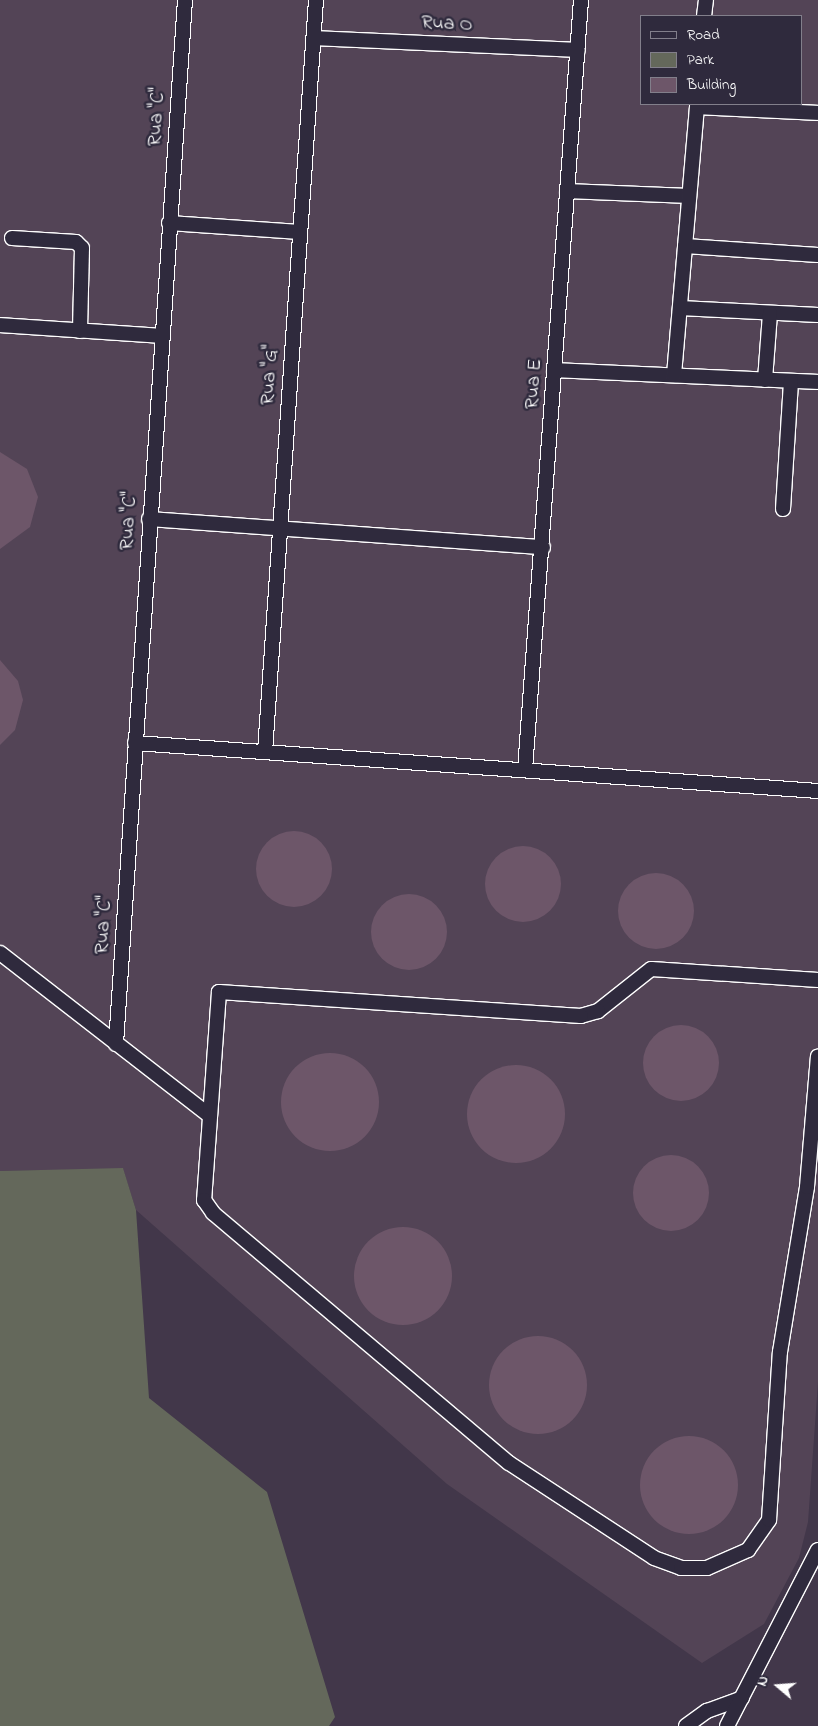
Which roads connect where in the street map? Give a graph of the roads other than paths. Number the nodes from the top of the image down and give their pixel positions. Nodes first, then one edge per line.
1 (185, 0) edge
2 (316, 0) edge
3 (706, 0) edge
4 (583, 3) edge
5 (704, 15) edge
6 (314, 38) junction
7 (578, 50) junction
8 (697, 105) edge
9 (818, 113) edge
10 (567, 191) junction
11 (689, 196) junction
12 (169, 223) junction
13 (300, 232) junction
14 (12, 238) dead end
15 (685, 246) junction
16 (818, 255) edge
17 (680, 308) junction
18 (770, 312) junction
19 (818, 315) edge
20 (0, 326) edge
21 (80, 331) junction
22 (160, 336) junction
23 (554, 370) junction
24 (674, 375) junction
25 (765, 380) junction
26 (791, 381) junction
27 (818, 382) edge
28 (783, 509) dead end
29 (149, 520) junction
30 (280, 529) junction
31 (543, 547) junction
32 (135, 743) junction
33 (265, 752) junction
34 (525, 770) junction
35 (818, 791) edge
36 (0, 952) edge
37 (818, 980) edge
38 (116, 1044) junction
39 (818, 1056) edge
40 (208, 1115) junction
41 (818, 1550) edge
42 (742, 1698) junction
43 (686, 1726) edge
44 (727, 1726) edge

1 - 12 street, Rua "C"
2 - 6 street, Rua "G"
3 - 5 street
4 - 7 street, Rua E
6 - 7 street, Rua O
6 - 13 street, Rua "G"
7 - 10 street, Rua E
8 - 9 street
8 - 11 street
10 - 11 street
10 - 23 street, Rua E
11 - 15 street
12 - 13 street
12 - 22 street, Rua "C"
13 - 30 street, Rua "G"
14 - 21 street
15 - 16 street
15 - 17 street
17 - 18 street
17 - 24 street
18 - 19 street
18 - 25 street
20 - 21 street
21 - 22 street
22 - 29 street, Rua "C"
23 - 24 street
23 - 31 street, Rua E
24 - 25 street
25 - 26 street
26 - 27 street
26 - 28 street
29 - 30 street
29 - 32 street, Rua "C"
30 - 31 street
30 - 33 street, Rua "G"
31 - 34 street, Rua E
32 - 33 street
32 - 38 street, Rua "C"
33 - 34 street
34 - 35 street
36 - 38 street
37 - 40 street
38 - 40 street
39 - 40 street
41 - 42 street
42 - 43 street
42 - 44 street

